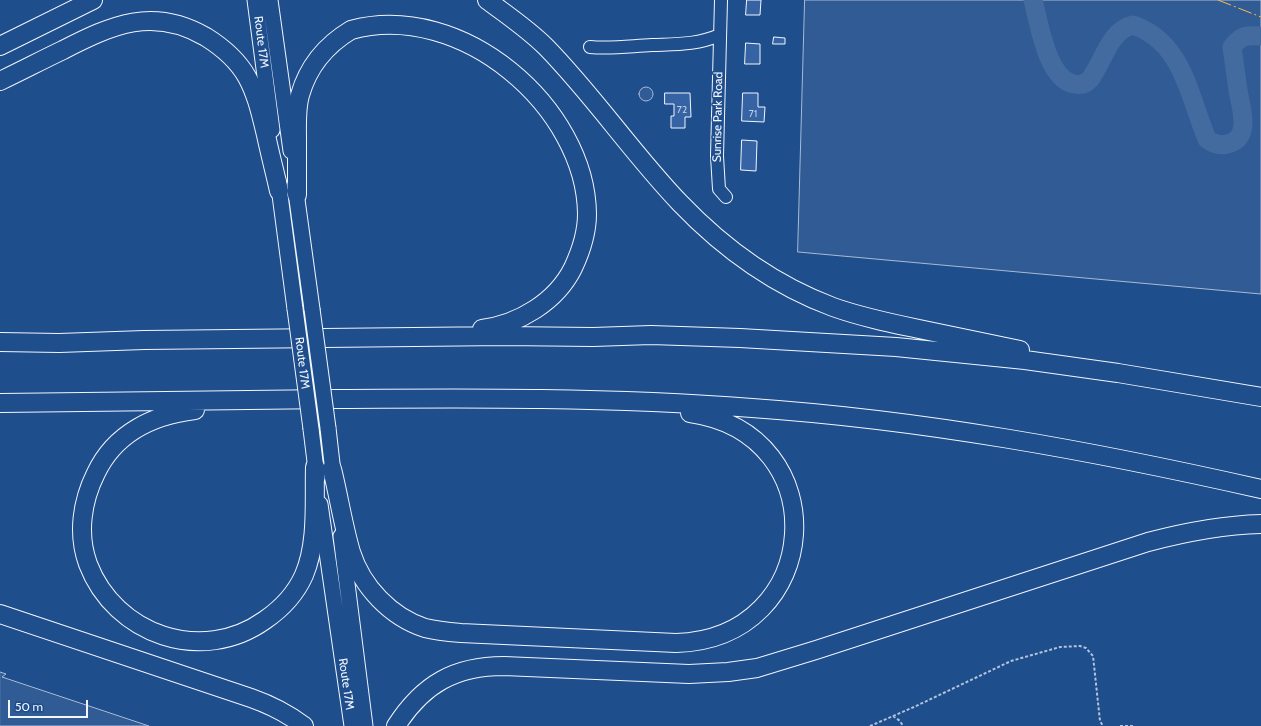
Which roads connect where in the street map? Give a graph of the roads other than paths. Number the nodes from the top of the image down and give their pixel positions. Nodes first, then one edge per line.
1 (93, 0) edge
2 (255, 0) edge
3 (270, 0) edge
4 (487, 0) edge
5 (721, 0) edge
6 (720, 35) junction
7 (0, 46) edge
8 (590, 47) dead end
9 (0, 81) edge
10 (288, 193) junction
11 (726, 197) dead end
12 (0, 337) edge
13 (415, 338) junction
14 (0, 342) edge
15 (59, 343) junction
16 (1146, 377) junction
17 (1261, 397) edge
18 (275, 400) junction
19 (594, 400) junction
20 (0, 403) edge
21 (324, 468) junction
22 (1261, 489) edge
23 (1261, 524) edge
24 (0, 614) edge
25 (304, 726) edge
26 (352, 726) edge
27 (365, 726) edge
28 (396, 726) edge

1 - 7 highway
2 - 10 main road, Route 17M
3 - 10 main road, Route 17M
4 - 16 highway
5 - 6 street, Sunrise Park Road
6 - 8 street
6 - 11 street, Sunrise Park Road
9 - 10 highway
10 - 13 highway
10 - 21 main road, Route 17M, bridge
10 - 21 main road, Route 17M, bridge
12 - 15 highway
13 - 15 highway
13 - 16 highway
14 - 15 highway
16 - 17 highway
18 - 19 highway
18 - 20 highway
18 - 21 highway
19 - 21 highway
19 - 22 highway
21 - 26 main road, Route 17M
21 - 27 main road, Route 17M
23 - 28 highway
24 - 25 highway

